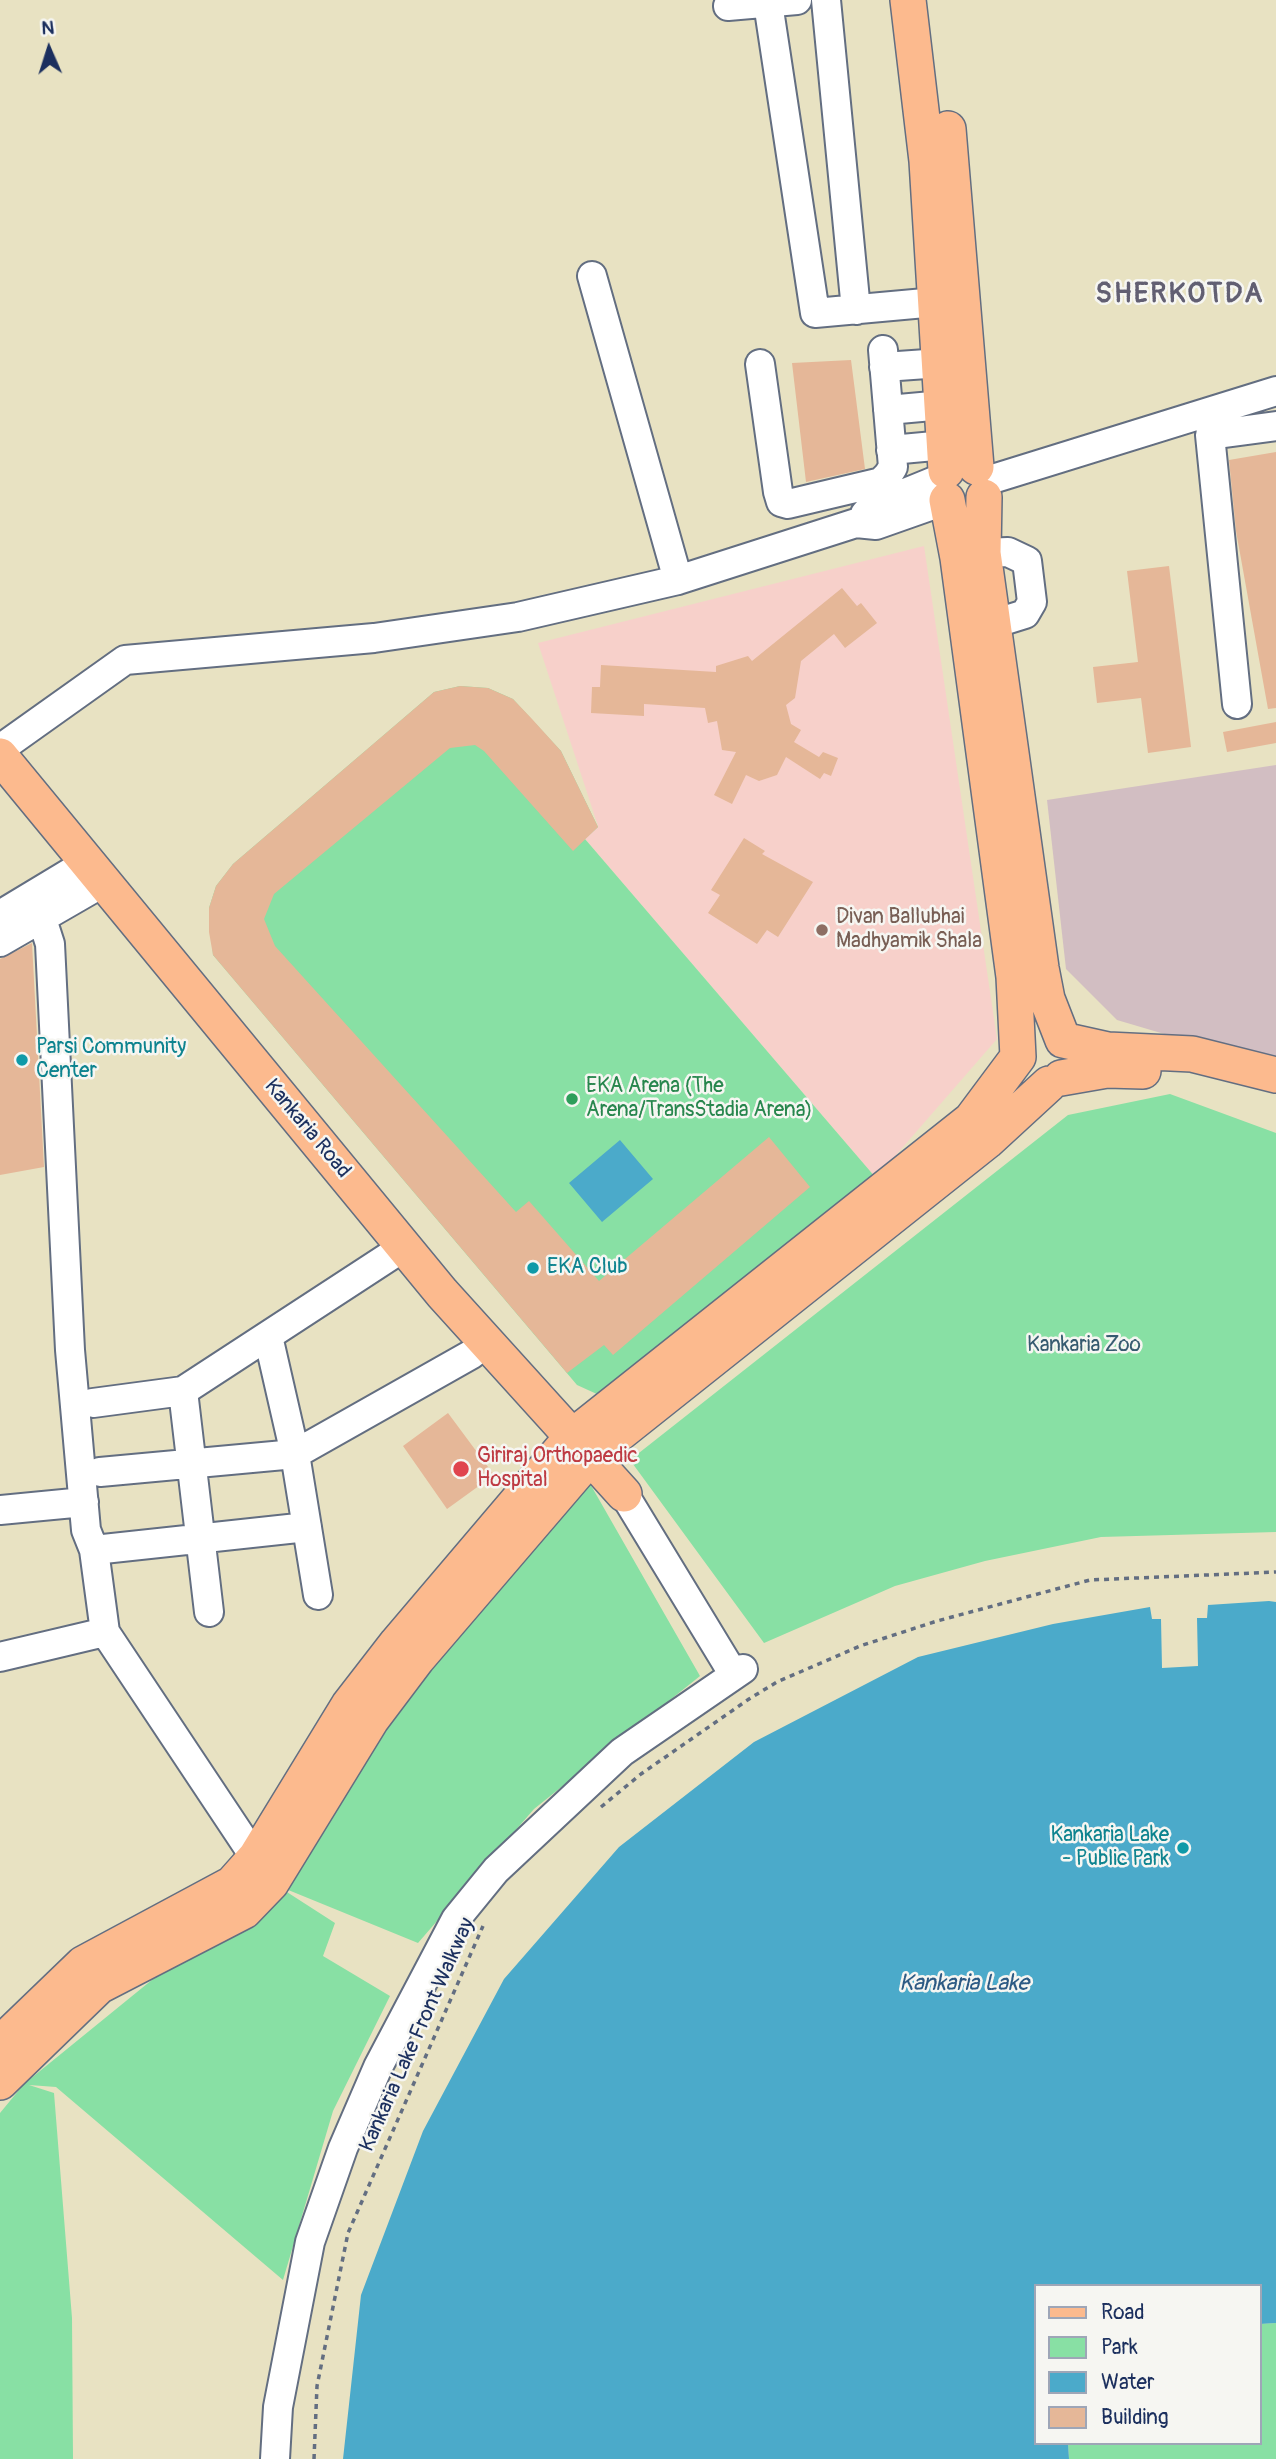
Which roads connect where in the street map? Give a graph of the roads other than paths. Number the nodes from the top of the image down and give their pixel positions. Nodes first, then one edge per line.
1 (826, 0) edge
2 (781, 1) edge
3 (728, 6) dead end
4 (922, 8) edge
5 (592, 276) dead end
6 (936, 302) junction
7 (856, 310) junction
8 (941, 363) junction
9 (761, 364) dead end
10 (1276, 391) edge
11 (943, 405) junction
12 (888, 410) junction
13 (1276, 426) edge
14 (891, 450) junction
15 (961, 477) junction
16 (781, 502) junction
17 (790, 544) junction
18 (678, 580) junction
19 (1237, 704) dead end
20 (0, 749) edge
21 (0, 756) edge
22 (0, 783) edge
23 (88, 877) junction
24 (0, 915) edge
25 (42, 919) junction
26 (0, 942) edge
27 (1063, 1040) junction
28 (1018, 1058) junction
29 (1276, 1075) edge
30 (1055, 1081) junction
31 (1276, 1097) edge
32 (390, 1256) junction
33 (268, 1336) junction
34 (472, 1354) junction
35 (183, 1391) junction
36 (93, 1403) dead end
37 (576, 1453) junction
38 (295, 1454) junction
39 (192, 1464) junction
40 (100, 1472) dead end
41 (624, 1494) joint
42 (84, 1502) junction
43 (0, 1510) edge
44 (307, 1527) junction
45 (201, 1539) junction
46 (93, 1550) junction
47 (318, 1595) dead end
48 (209, 1612) dead end
49 (105, 1632) junction
50 (0, 1657) edge
51 (263, 1870) junction
52 (0, 2044) edge
53 (0, 2082) edge
54 (275, 2459) edge

1 - 7 street
2 - 3 street
2 - 7 street
4 - 6 main road
4 - 15 main road
5 - 18 street
6 - 7 street
6 - 8 main road
8 - 11 main road
8 - 12 street
9 - 16 street
10 - 15 street
11 - 12 street
11 - 15 main road
12 - 14 street
13 - 19 street
14 - 15 street
14 - 16 street
15 - 17 street
15 - 27 main road
15 - 28 main road
16 - 17 street
17 - 18 street
18 - 20 street
21 - 23 main road, Kankaria Road
22 - 23 main road
23 - 24 street
23 - 25 street
23 - 32 main road
23 - 37 main road, Kankaria Road
25 - 26 street
25 - 42 street
27 - 28 main road
27 - 29 main road
27 - 30 main road
28 - 30 main road
28 - 37 main road
30 - 31 main road
30 - 37 main road
32 - 33 street
32 - 34 main road
33 - 35 street
33 - 38 street
34 - 37 main road
34 - 38 street
35 - 36 street
35 - 39 street
37 - 41 main road, Kankaria Road
37 - 51 main road
38 - 39 street
38 - 44 street
39 - 40 street
39 - 45 street
41 - 54 street
42 - 43 street
42 - 46 street
44 - 45 street
44 - 47 street
45 - 46 street
45 - 48 street
46 - 49 street
49 - 50 street
49 - 51 street
51 - 52 main road
51 - 53 main road

